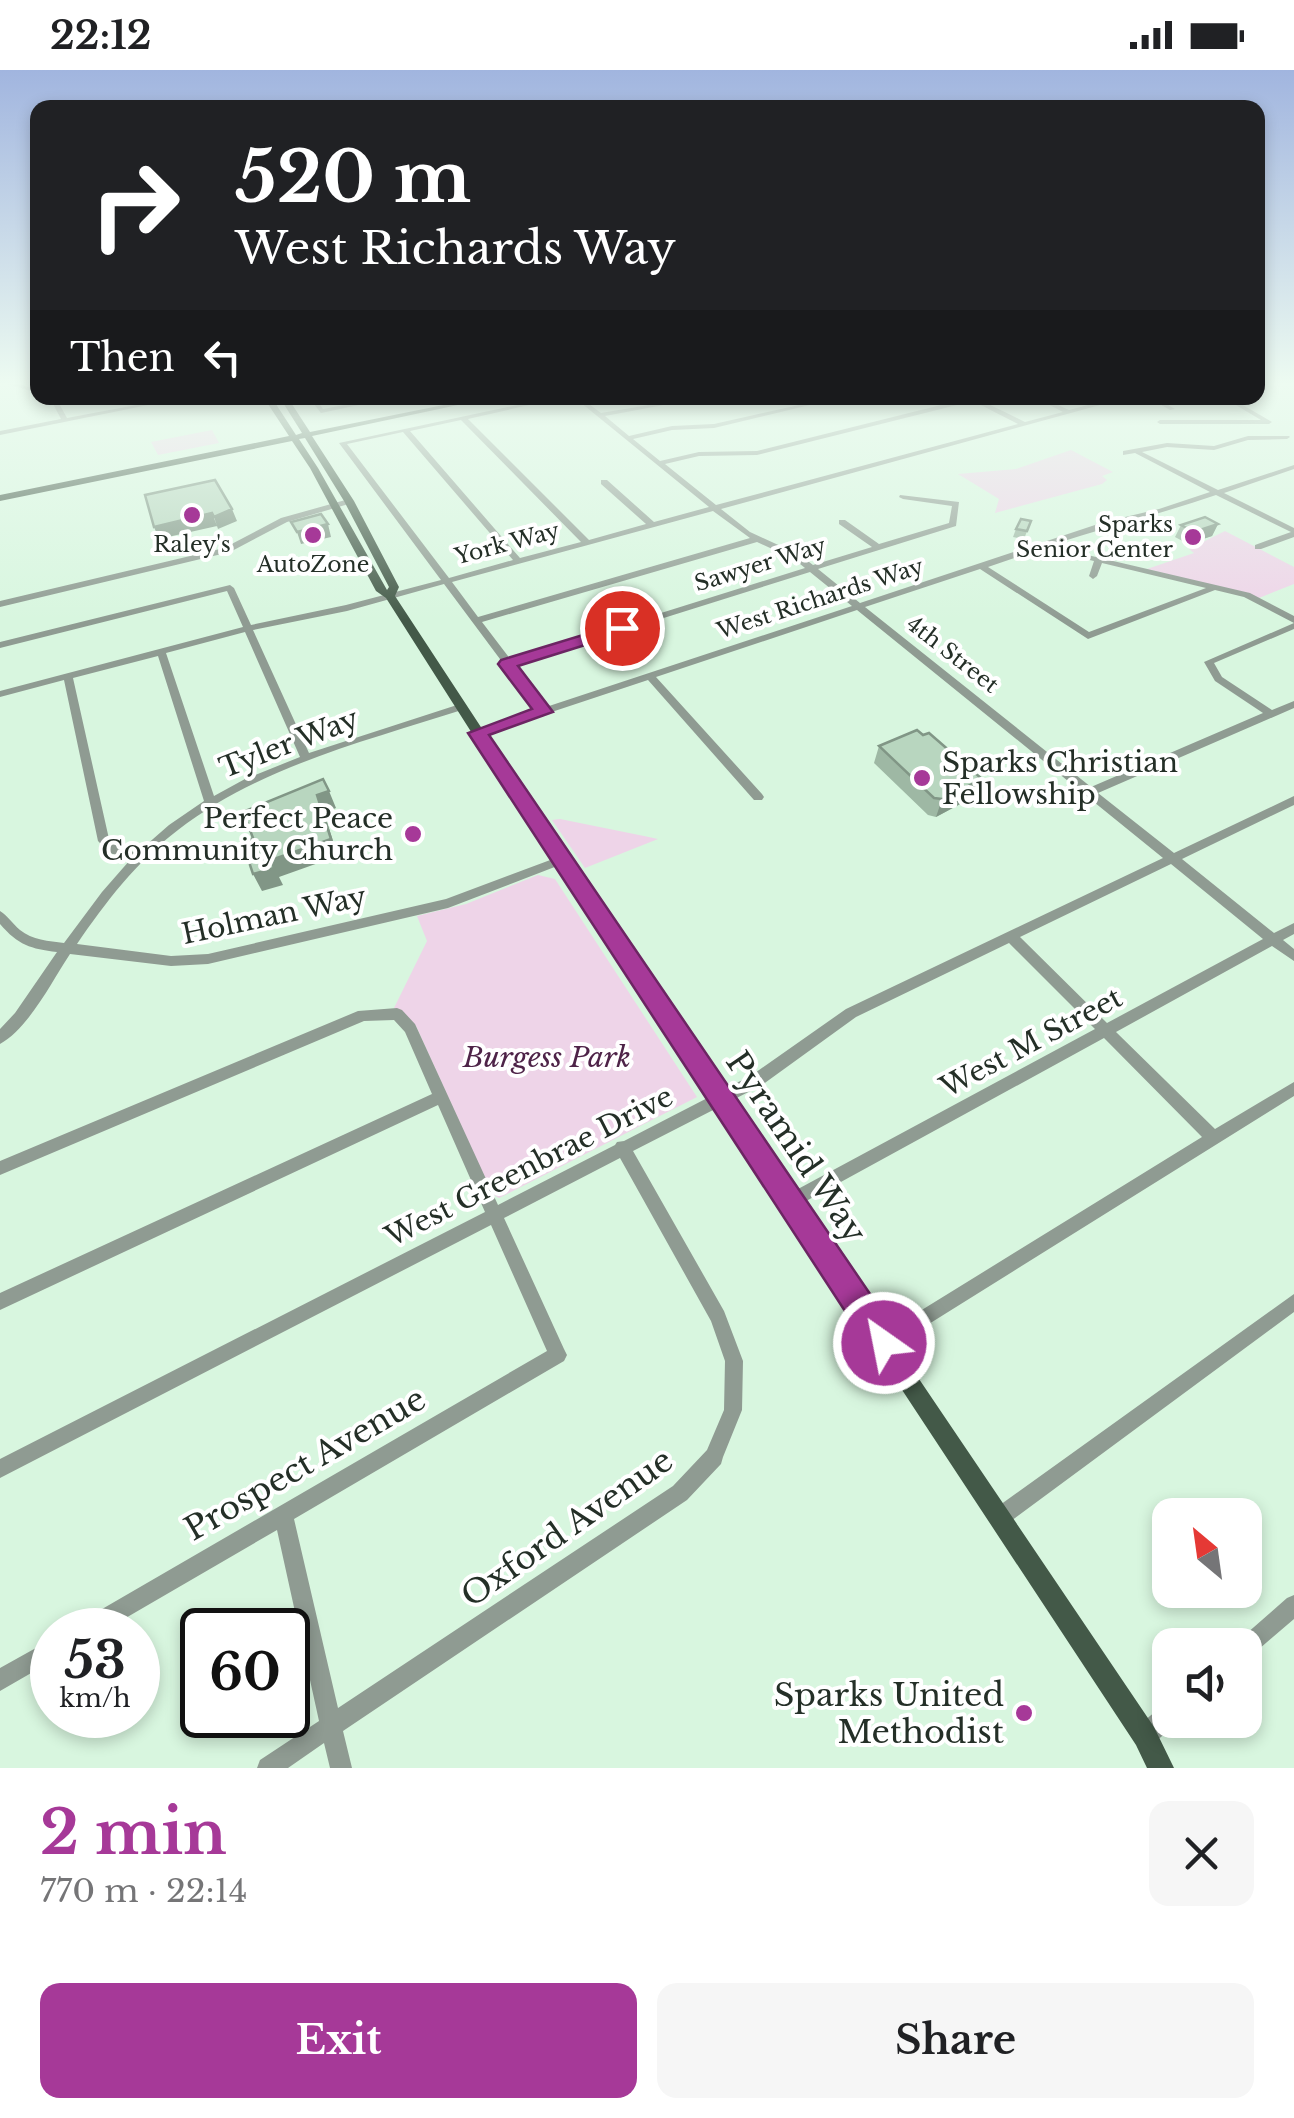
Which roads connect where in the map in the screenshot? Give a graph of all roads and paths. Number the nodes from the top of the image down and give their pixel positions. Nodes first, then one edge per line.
1 (149, 461) edge
2 (171, 461) edge
3 (315, 461) edge
4 (321, 461) edge
5 (356, 461) edge
6 (431, 461) edge
7 (506, 461) edge
8 (667, 461) edge
9 (887, 461) edge
10 (1155, 461) edge
11 (660, 463) joint
12 (1294, 467) edge
13 (604, 482) dead end
14 (1217, 492) junction
15 (3, 496) edge
16 (903, 496) dead end
17 (349, 501) junction
18 (335, 504) junction
19 (714, 508) junction
20 (842, 522) dead end
21 (652, 525) junction
22 (1294, 532) edge
23 (756, 539) junction
24 (587, 542) junction
25 (1040, 546) junction
26 (1258, 547) dead end
27 (879, 548) junction
28 (1099, 560) junction
29 (518, 561) junction
30 (981, 566) junction
31 (812, 569) junction
32 (1093, 576) dead end
33 (445, 581) junction
34 (1215, 587) junction
35 (390, 596) junction
36 (0, 604) edge
37 (860, 606) junction
38 (474, 621) junction
39 (1294, 623) edge
40 (248, 628) junction
41 (0, 645) edge
42 (161, 651) junction
43 (507, 664) junction
44 (68, 676) junction
45 (650, 676) junction
46 (0, 694) edge
47 (1294, 704) edge
48 (460, 707) junction
49 (544, 712) junction
50 (1271, 714) junction
51 (478, 733) junction
52 (306, 759) junction
53 (1092, 791) junction
54 (758, 797) dead end
55 (1294, 800) edge
56 (210, 802) junction
57 (138, 858) junction
58 (1174, 858) junction
59 (561, 860) junction
60 (0, 916) edge
61 (1294, 928) edge
62 (1011, 936) junction
63 (1273, 939) junction
64 (69, 949) junction
65 (1294, 956) edge
66 (1106, 1030) junction
67 (8, 1034) edge
68 (1294, 1088) edge
69 (440, 1097) junction
70 (722, 1098) junction
71 (1213, 1138) junction
72 (622, 1147) junction
73 (0, 1168) edge
74 (791, 1201) junction
75 (494, 1214) junction
76 (0, 1302) edge
77 (1294, 1302) edge
78 (884, 1343) junction
79 (0, 1470) edge
80 (283, 1515) junction
81 (1000, 1517) junction
82 (1294, 1605) edge
83 (123, 1608) edge
84 (1262, 1633) edge
85 (30, 1662) edge
86 (0, 1680) edge
87 (331, 1726) junction
88 (1152, 1730) edge
89 (1145, 1736) junction
90 (268, 1768) edge
91 (341, 1768) edge
92 (1161, 1768) edge
93 (1174, 1768) edge

1 - 15 main road
2 - 15 main road
3 - 18 main road, Pyramid Way
4 - 17 main road, Pyramid Way
5 - 33 street
6 - 29 street
7 - 24 street
8 - 11 street
9 - 19 street, York Way
10 - 14 street
11 - 19 street, 4th Street
12 - 14 street, West Richards Way
13 - 21 street
14 - 22 street
14 - 25 street, West Richards Way
16 - 27 street, Sawyer Way
17 - 18 street
17 - 35 main road, Pyramid Way
18 - 35 main road, Pyramid Way
18 - 36 street
19 - 21 street, York Way
19 - 23 street, 4th Street
20 - 27 street
21 - 24 street, York Way
22 - 26 street
23 - 31 street, 4th Street
23 - 38 street
24 - 29 street, York Way
25 - 28 street
25 - 30 street, West Richards Way
27 - 31 street, Sawyer Way
28 - 32 street
28 - 34 street
29 - 33 street, York Way
30 - 34 street
30 - 37 street, West Richards Way
31 - 37 street, 4th Street
31 - 43 street, Sawyer Way
33 - 35 street, York Way
33 - 38 street
34 - 39 street
35 - 40 street, York Way
35 - 48 main road, Pyramid Way
37 - 45 street, West Richards Way
37 - 53 street, 4th Street
38 - 43 street
39 - 50 street
40 - 41 street
40 - 42 street, York Way
40 - 52 street
42 - 44 street, York Way
42 - 56 street
43 - 49 street
44 - 46 street, York Way
44 - 57 street
45 - 49 street, West Richards Way
45 - 54 street
47 - 50 street
48 - 51 main road, Pyramid Way
48 - 52 street, Tyler Way
49 - 51 street, West Richards Way
50 - 53 street
51 - 59 main road, Pyramid Way
52 - 56 street, Tyler Way
53 - 58 street, 4th Street
55 - 58 street, West Greenbrae Drive
56 - 57 street, Tyler Way
57 - 64 street, Tyler Way
58 - 62 street, West Greenbrae Drive
58 - 63 street, 4th Street
59 - 64 street, Holman Way
59 - 70 main road, Pyramid Way
60 - 64 street, Holman Way
61 - 63 street, West M Street
62 - 66 street
62 - 70 street, West Greenbrae Drive
63 - 65 street, 4th Street
63 - 66 street, West M Street
64 - 67 street, Tyler Way
66 - 71 street
66 - 74 street, West M Street
68 - 71 street
69 - 73 street
69 - 75 street
69 - 76 street
70 - 72 street, West Greenbrae Drive
70 - 74 main road, Pyramid Way
71 - 78 street
72 - 75 street, West Greenbrae Drive
72 - 87 street, Oxford Avenue
74 - 78 main road, Pyramid Way
75 - 79 street, West Greenbrae Drive
75 - 80 street, Prospect Avenue
77 - 81 street
78 - 81 main road, Pyramid Way
80 - 83 street, Prospect Avenue
80 - 87 street
81 - 89 main road, Pyramid Way
82 - 84 street
85 - 86 street
87 - 90 street, Oxford Avenue
87 - 91 street
88 - 89 street
89 - 92 main road, Pyramid Way
89 - 93 main road, Pyramid Way

